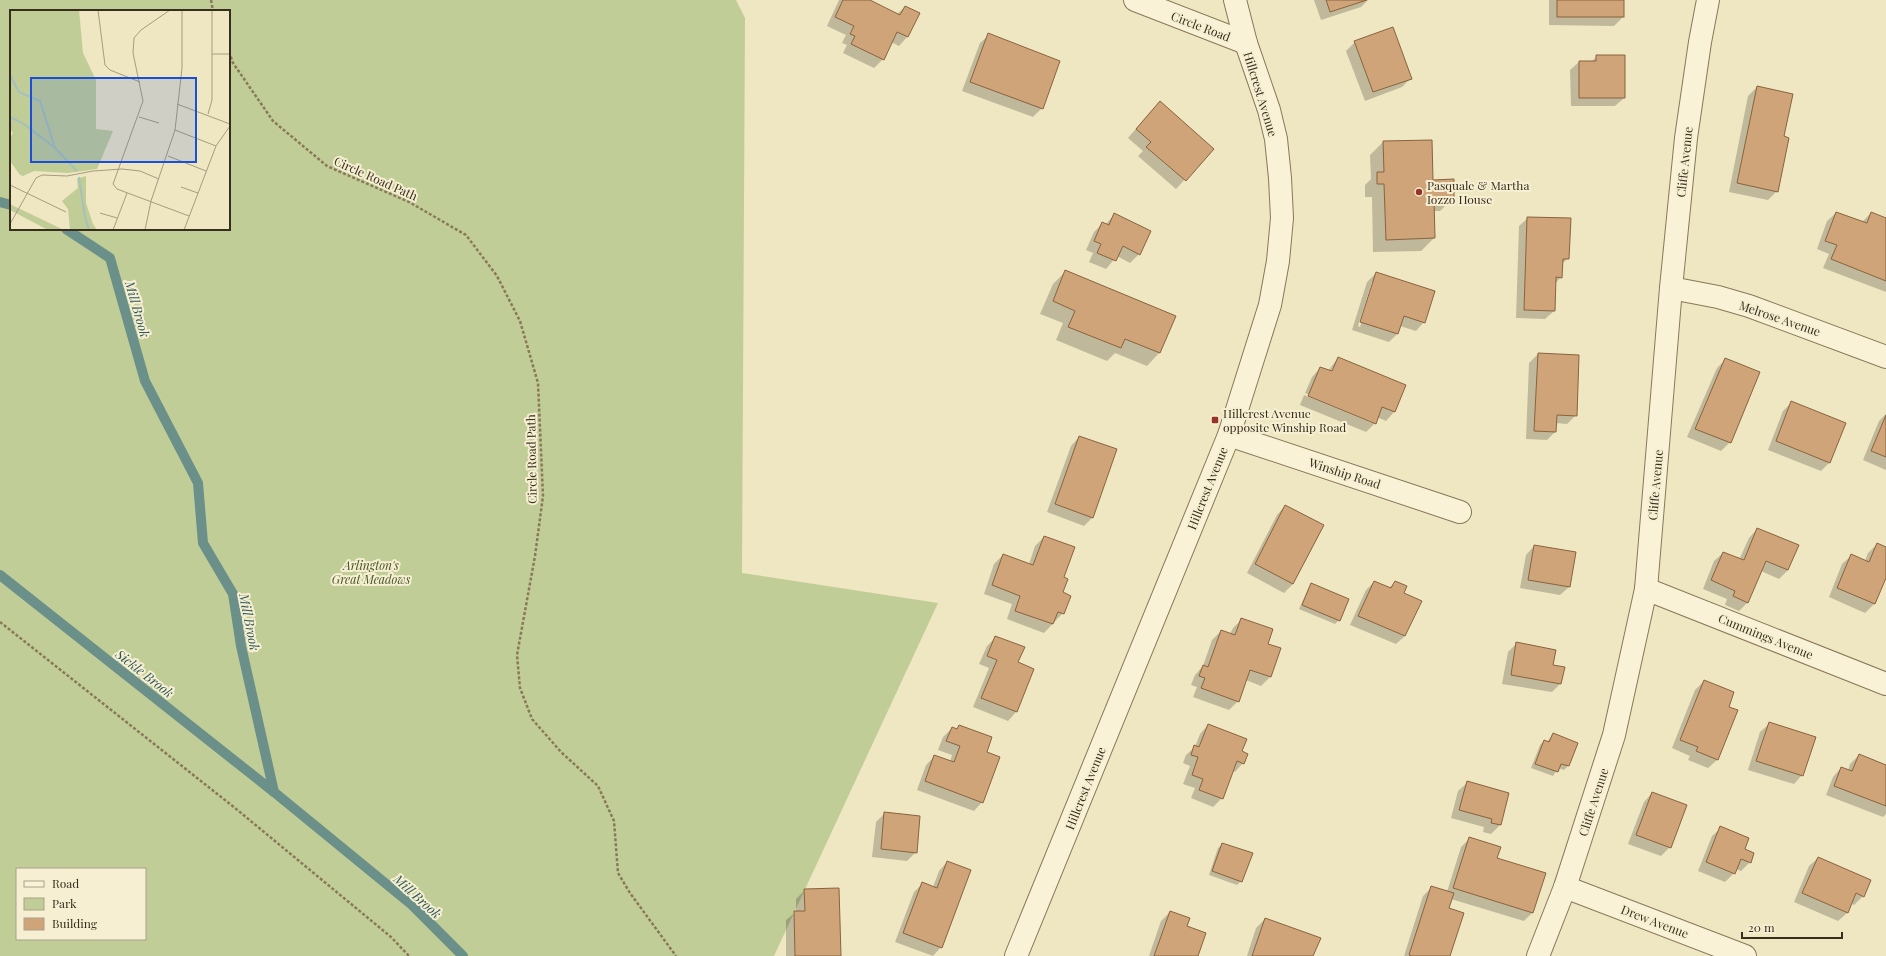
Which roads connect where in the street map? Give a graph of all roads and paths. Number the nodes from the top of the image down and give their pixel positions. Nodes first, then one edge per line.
1 (211, 0) edge
2 (1135, 0) edge
3 (1235, 0) edge
4 (1708, 0) edge
5 (213, 10) edge
6 (1246, 43) junction
7 (230, 54) edge
8 (1671, 288) junction
9 (1886, 357) edge
10 (1229, 435) junction
11 (1460, 512) dead end
12 (1646, 589) junction
13 (0, 622) edge
14 (1886, 684) edge
15 (1565, 887) junction
16 (409, 956) edge
17 (676, 956) edge
18 (1016, 956) edge
19 (1538, 956) edge
20 (1745, 956) edge

1 - 5 path
2 - 6 street, Circle Road
3 - 6 street, Hillcrest Avenue
4 - 8 street, Cliffe Avenue
6 - 10 street, Hillcrest Avenue
7 - 17 path, Circle Road Path
8 - 9 street, Melrose Avenue
8 - 12 street, Cliffe Avenue
10 - 11 street, Winship Road
10 - 18 street, Hillcrest Avenue
12 - 14 street, Cummings Avenue
12 - 15 street, Cliffe Avenue
13 - 16 path
15 - 19 street, Cliffe Avenue
15 - 20 street, Drew Avenue

